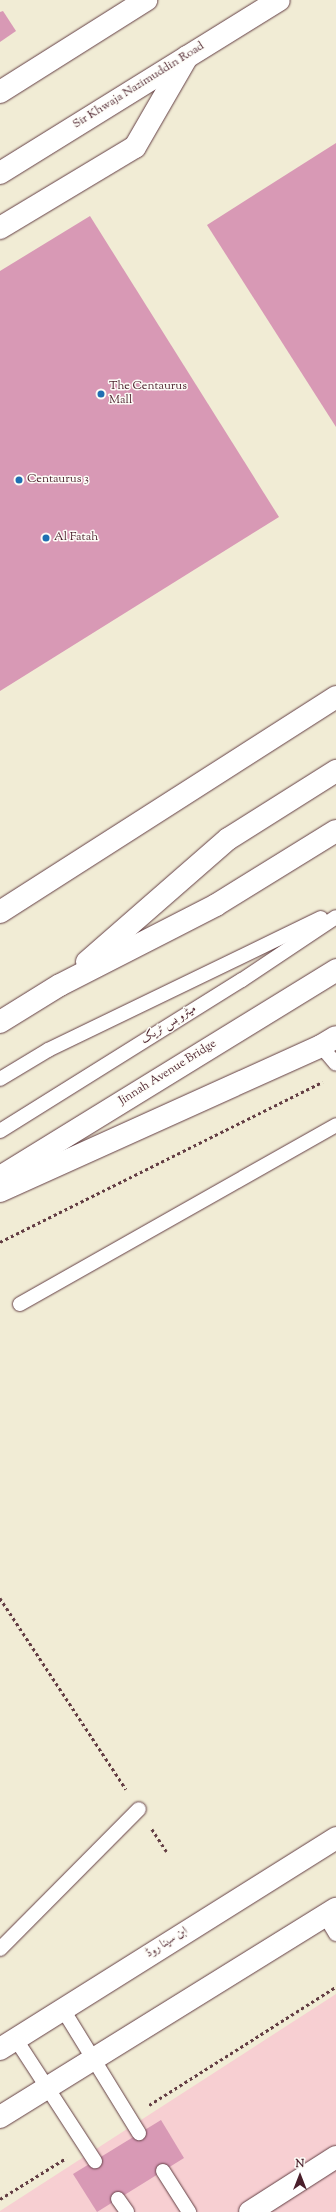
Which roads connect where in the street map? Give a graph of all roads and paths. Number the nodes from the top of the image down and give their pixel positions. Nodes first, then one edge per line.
1 (146, 0) edge
2 (279, 0) edge
3 (187, 57) junction
4 (0, 92) edge
5 (0, 173) edge
6 (0, 228) edge
7 (332, 702) edge
8 (336, 771) edge
9 (336, 831) edge
10 (336, 910) edge
11 (0, 912) edge
12 (336, 917) edge
13 (336, 970) edge
14 (60, 985) junction
15 (0, 1022) edge
16 (328, 1042) edge
17 (336, 1064) edge
18 (0, 1079) edge
19 (309, 1087) dead end
20 (336, 1125) edge
21 (0, 1131) edge
22 (0, 1176) edge
23 (0, 1191) edge
24 (0, 1242) edge
25 (20, 1304) dead end
26 (0, 1598) edge
27 (139, 1809) junction
28 (336, 1838) edge
29 (167, 1852) dead end
30 (330, 1912) edge
31 (336, 1934) edge
32 (0, 1949) edge
33 (336, 1987) edge
34 (62, 2008) junction
35 (8, 2044) edge
36 (92, 2059) junction
37 (48, 2086) junction
38 (0, 2117) edge
39 (129, 2118) junction
40 (139, 2133) dead end
41 (85, 2145) junction
42 (336, 2157) edge
43 (95, 2160) dead end
44 (163, 2171) dead end
45 (0, 2199) edge
46 (118, 2199) dead end
47 (127, 2212) edge
48 (189, 2212) edge
49 (250, 2212) edge

1 - 4 main road
2 - 3 main road, Sir Khwaja Nazimuddin Road
3 - 5 main road, Sir Khwaja Nazimuddin Road
3 - 6 main road
7 - 11 main road
8 - 14 main road
9 - 14 main road
10 - 18 lane
12 - 21 lane, میٹرو بس ٹریک
13 - 22 main road, Jinnah Avenue Bridge
14 - 15 main road
16 - 17 lane
16 - 23 main road
19 - 24 path
20 - 25 lane
26 - 27 path
27 - 29 path
27 - 32 lane
28 - 34 main road, ابن سینا روڈ
30 - 31 lane
30 - 36 main road
33 - 39 path
34 - 35 main road, ابن سینا روڈ
34 - 36 lane
35 - 37 lane
36 - 37 main road
36 - 39 lane
37 - 38 main road
37 - 41 lane
39 - 40 lane
41 - 43 lane
41 - 45 path
42 - 49 main road
44 - 48 lane
46 - 47 lane

